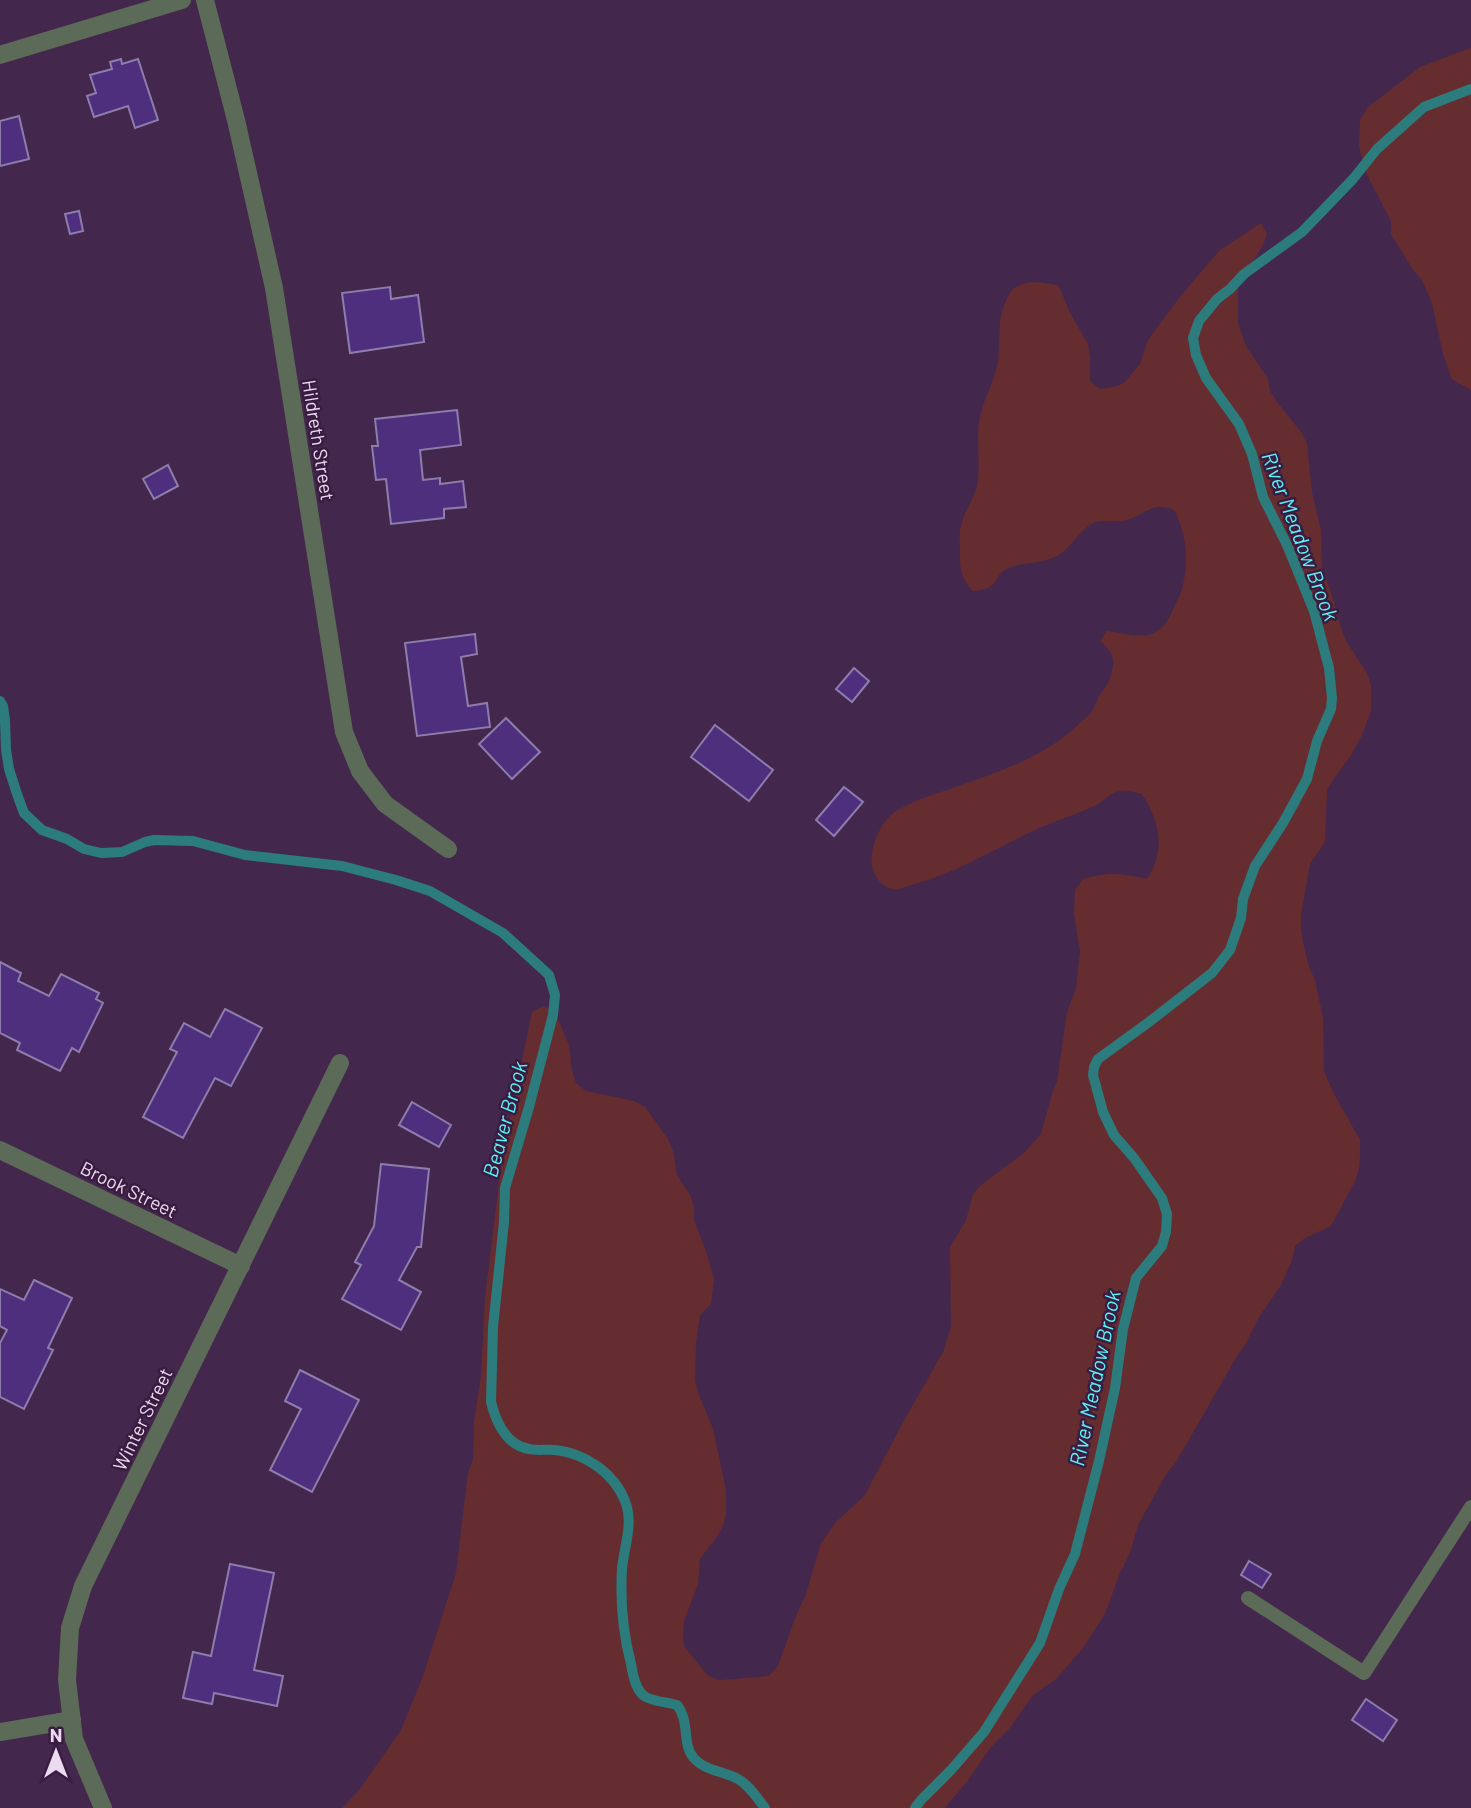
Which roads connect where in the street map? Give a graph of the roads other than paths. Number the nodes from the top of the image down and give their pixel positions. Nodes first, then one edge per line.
1 (183, 0) edge
2 (205, 0) edge
3 (0, 55) edge
4 (448, 849) dead end
5 (340, 1063) dead end
6 (0, 1150) edge
7 (241, 1266) junction
8 (1471, 1507) edge
9 (1248, 1598) dead end
10 (72, 1720) junction
11 (0, 1732) edge
12 (103, 1808) edge

1 - 3 street
2 - 4 street, Hildreth Street
5 - 7 street, Winter Street
6 - 7 street, Brook Street
7 - 10 street, Winter Street
8 - 9 lane
10 - 11 street
10 - 12 street, Winter Street

